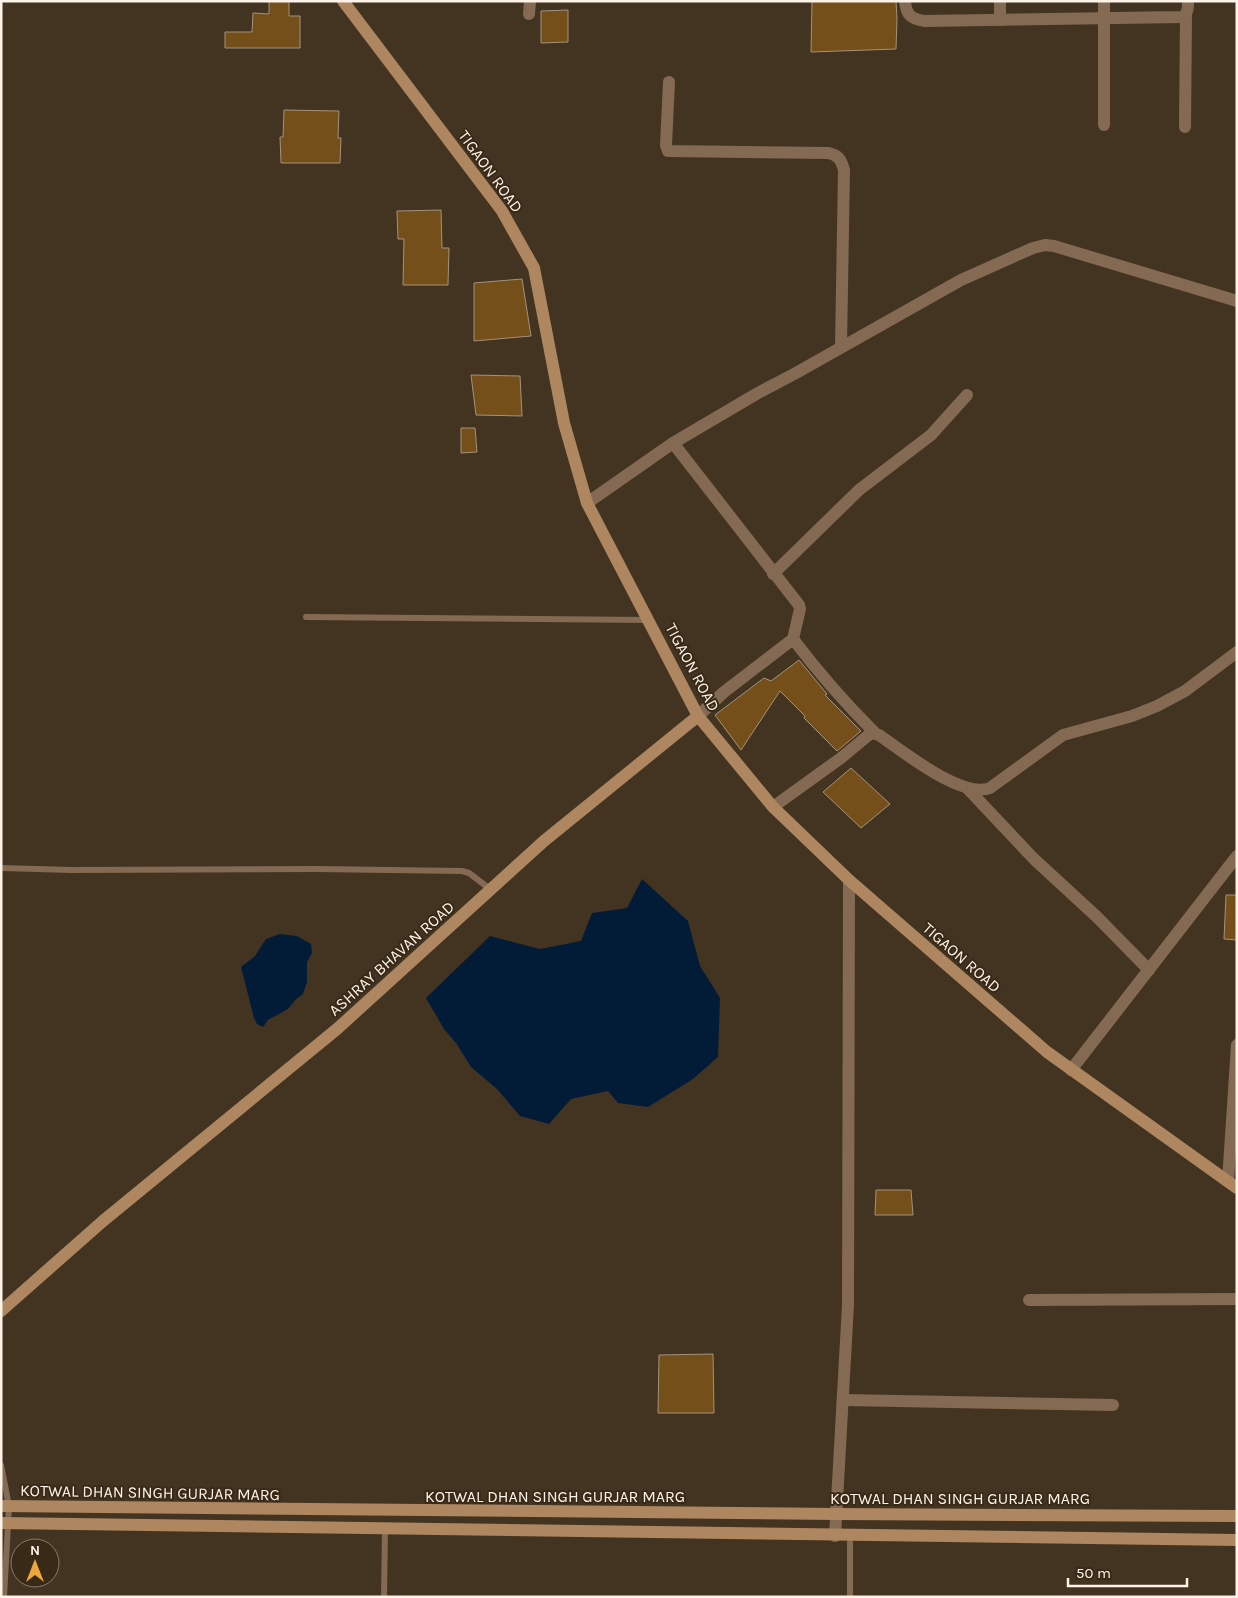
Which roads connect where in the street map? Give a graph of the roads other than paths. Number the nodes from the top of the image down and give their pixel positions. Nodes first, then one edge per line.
1 (343, 1) edge
2 (905, 1) edge
3 (1000, 1) edge
4 (1104, 1) edge
5 (1188, 1) edge
6 (1186, 15) junction
7 (1104, 18) junction
8 (1000, 20) junction
9 (669, 82) dead end
10 (1104, 125) dead end
11 (1185, 127) dead end
12 (1237, 301) edge
13 (842, 347) junction
14 (968, 395) dead end
15 (673, 443) junction
16 (587, 502) junction
17 (773, 574) junction
18 (306, 618) dead end
19 (649, 620) junction
20 (793, 639) junction
21 (1237, 652) edge
22 (698, 716) junction
23 (875, 733) junction
24 (968, 789) junction
25 (773, 807) junction
26 (1237, 856) edge
27 (1, 868) edge
28 (849, 880) junction
29 (490, 889) junction
30 (1149, 970) junction
31 (1237, 1045) edge
32 (1072, 1070) junction
33 (1232, 1184) edge
34 (1237, 1299) edge
35 (1029, 1300) dead end
36 (1, 1311) edge
37 (843, 1400) junction
38 (1113, 1405) dead end
39 (1, 1465) edge
40 (5, 1506) edge
41 (837, 1514) junction
42 (1237, 1516) edge
43 (5, 1523) edge
44 (385, 1529) junction
45 (835, 1536) junction
46 (850, 1536) junction
47 (1237, 1540) edge
48 (4, 1597) edge
49 (384, 1597) edge
50 (850, 1597) edge

1 - 16 street, TIGAON ROAD
2 - 8 street
3 - 8 street
4 - 7 street
5 - 6 street
6 - 7 street
6 - 11 street
7 - 8 street
7 - 10 street
9 - 13 street
12 - 13 street
13 - 15 street
14 - 17 street
15 - 16 street
15 - 17 street
16 - 19 street, TIGAON ROAD
17 - 20 street
18 - 19 lane
19 - 22 street, TIGAON ROAD
20 - 22 street
20 - 23 street
21 - 24 street
22 - 25 street, TIGAON ROAD
22 - 29 street, ASHRAY BHAVAN ROAD
23 - 24 street
23 - 25 street
24 - 30 street
25 - 28 street, TIGAON ROAD
26 - 30 street
27 - 29 lane
28 - 32 street, TIGAON ROAD
28 - 37 street
29 - 36 street, ASHRAY BHAVAN ROAD
30 - 32 street
31 - 33 street
32 - 33 street, TIGAON ROAD
34 - 35 street
37 - 38 street
37 - 41 street
39 - 40 lane
40 - 41 street, KOTWAL DHAN SINGH GURJAR MARG
40 - 43 lane, KOTWAL DHAN SINGH GURJAR MARG
41 - 42 street, KOTWAL DHAN SINGH GURJAR MARG
41 - 45 street
43 - 44 street, KOTWAL DHAN SINGH GURJAR MARG
43 - 48 lane
44 - 45 street, KOTWAL DHAN SINGH GURJAR MARG
44 - 49 lane
45 - 46 street, KOTWAL DHAN SINGH GURJAR MARG
46 - 47 street, KOTWAL DHAN SINGH GURJAR MARG
46 - 50 lane

